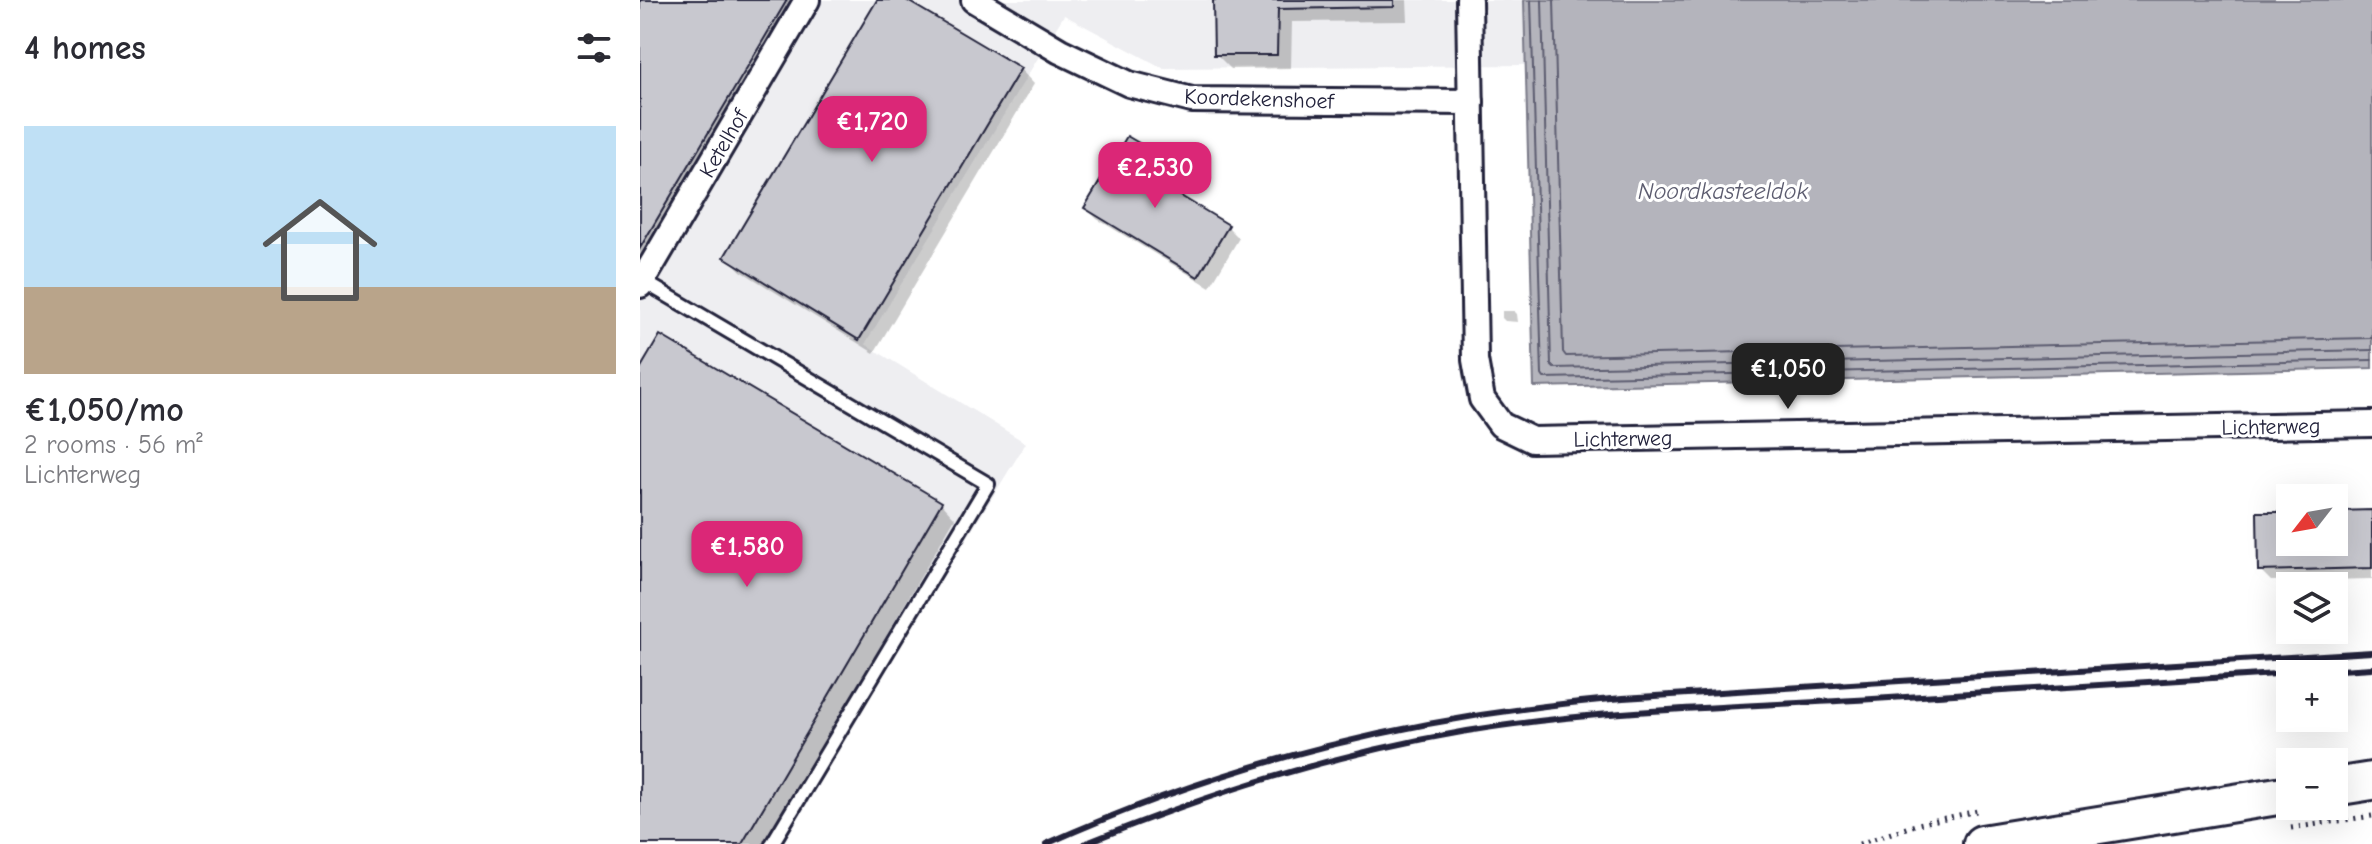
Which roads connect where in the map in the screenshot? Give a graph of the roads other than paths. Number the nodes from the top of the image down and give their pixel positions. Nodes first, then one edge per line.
1 (807, 0) edge
2 (974, 0) edge
3 (1469, 0) edge
4 (1471, 102) junction
5 (641, 283) edge
6 (2372, 424) edge
7 (2372, 781) edge
8 (2348, 785) edge
9 (2276, 796) edge
10 (1990, 835) edge
11 (772, 844) edge

1 - 5 street, Ketelhof
2 - 4 street, Koordekenshoef
3 - 4 street, Lichterweg
4 - 6 street, Lichterweg
5 - 11 lane
7 - 8 main road
9 - 10 main road

